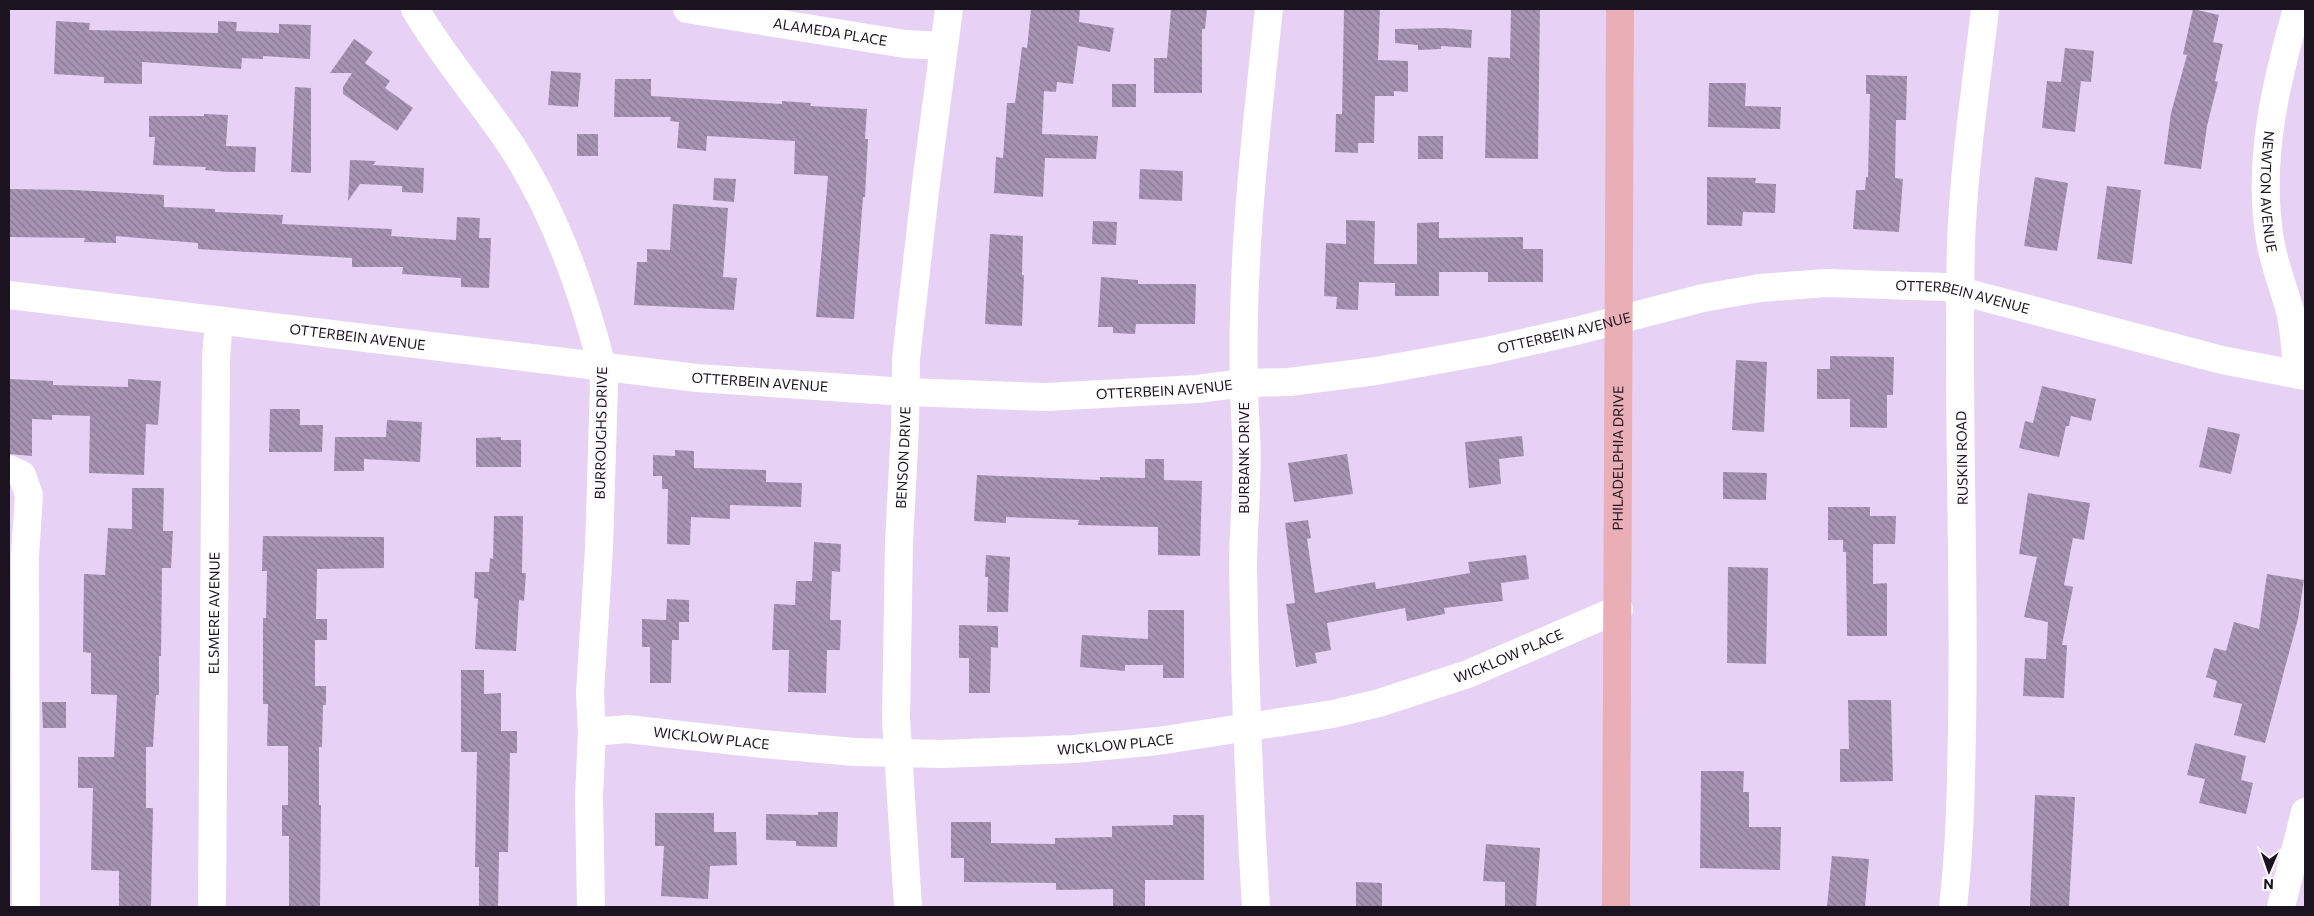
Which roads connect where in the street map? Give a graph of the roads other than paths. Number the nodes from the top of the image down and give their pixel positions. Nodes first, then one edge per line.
1 (415, 9) edge
2 (687, 9) edge
3 (949, 9) edge
4 (1269, 9) edge
5 (1620, 9) edge
6 (1986, 9) edge
7 (2296, 9) edge
8 (943, 46) junction
9 (1961, 291) junction
10 (9, 295) edge
11 (219, 320) junction
12 (1620, 320) junction
13 (603, 367) junction
14 (2302, 376) edge
15 (1244, 383) junction
16 (906, 392) junction
17 (9, 469) edge
18 (1619, 609) junction
19 (1246, 728) junction
20 (592, 732) junction
21 (899, 753) junction
22 (2305, 812) edge
23 (26, 907) edge
24 (212, 907) edge
25 (591, 907) edge
26 (908, 907) edge
27 (1256, 907) edge
28 (1616, 907) edge
29 (1953, 907) edge
30 (2280, 907) edge

1 - 13 street, BURROUGHS DRIVE
2 - 8 street, ALAMEDA PLACE
3 - 8 street, BENSON DRIVE
4 - 15 street, BURBANK DRIVE
5 - 12 main road, PHILADELPHIA DRIVE
6 - 9 street, RUSKIN ROAD
7 - 14 street, NEWTON AVENUE
8 - 16 street, BENSON DRIVE
9 - 12 street, OTTERBEIN AVENUE
9 - 14 street, OTTERBEIN AVENUE
9 - 29 street, RUSKIN ROAD
10 - 11 street, OTTERBEIN AVENUE
11 - 13 street, OTTERBEIN AVENUE
11 - 24 street, ELSMERE AVENUE
12 - 15 street, OTTERBEIN AVENUE
12 - 18 main road, PHILADELPHIA DRIVE
13 - 16 street, OTTERBEIN AVENUE
13 - 20 street, BURROUGHS DRIVE
15 - 16 street, OTTERBEIN AVENUE
15 - 19 street, BURBANK DRIVE
16 - 21 street, BENSON DRIVE
17 - 23 street
18 - 19 street, WICKLOW PLACE
18 - 28 main road, PHILADELPHIA DRIVE
19 - 21 street, WICKLOW PLACE
19 - 27 street, BURBANK DRIVE
20 - 21 street, WICKLOW PLACE
20 - 25 street, BURROUGHS DRIVE
21 - 26 street, BENSON DRIVE
22 - 30 street

